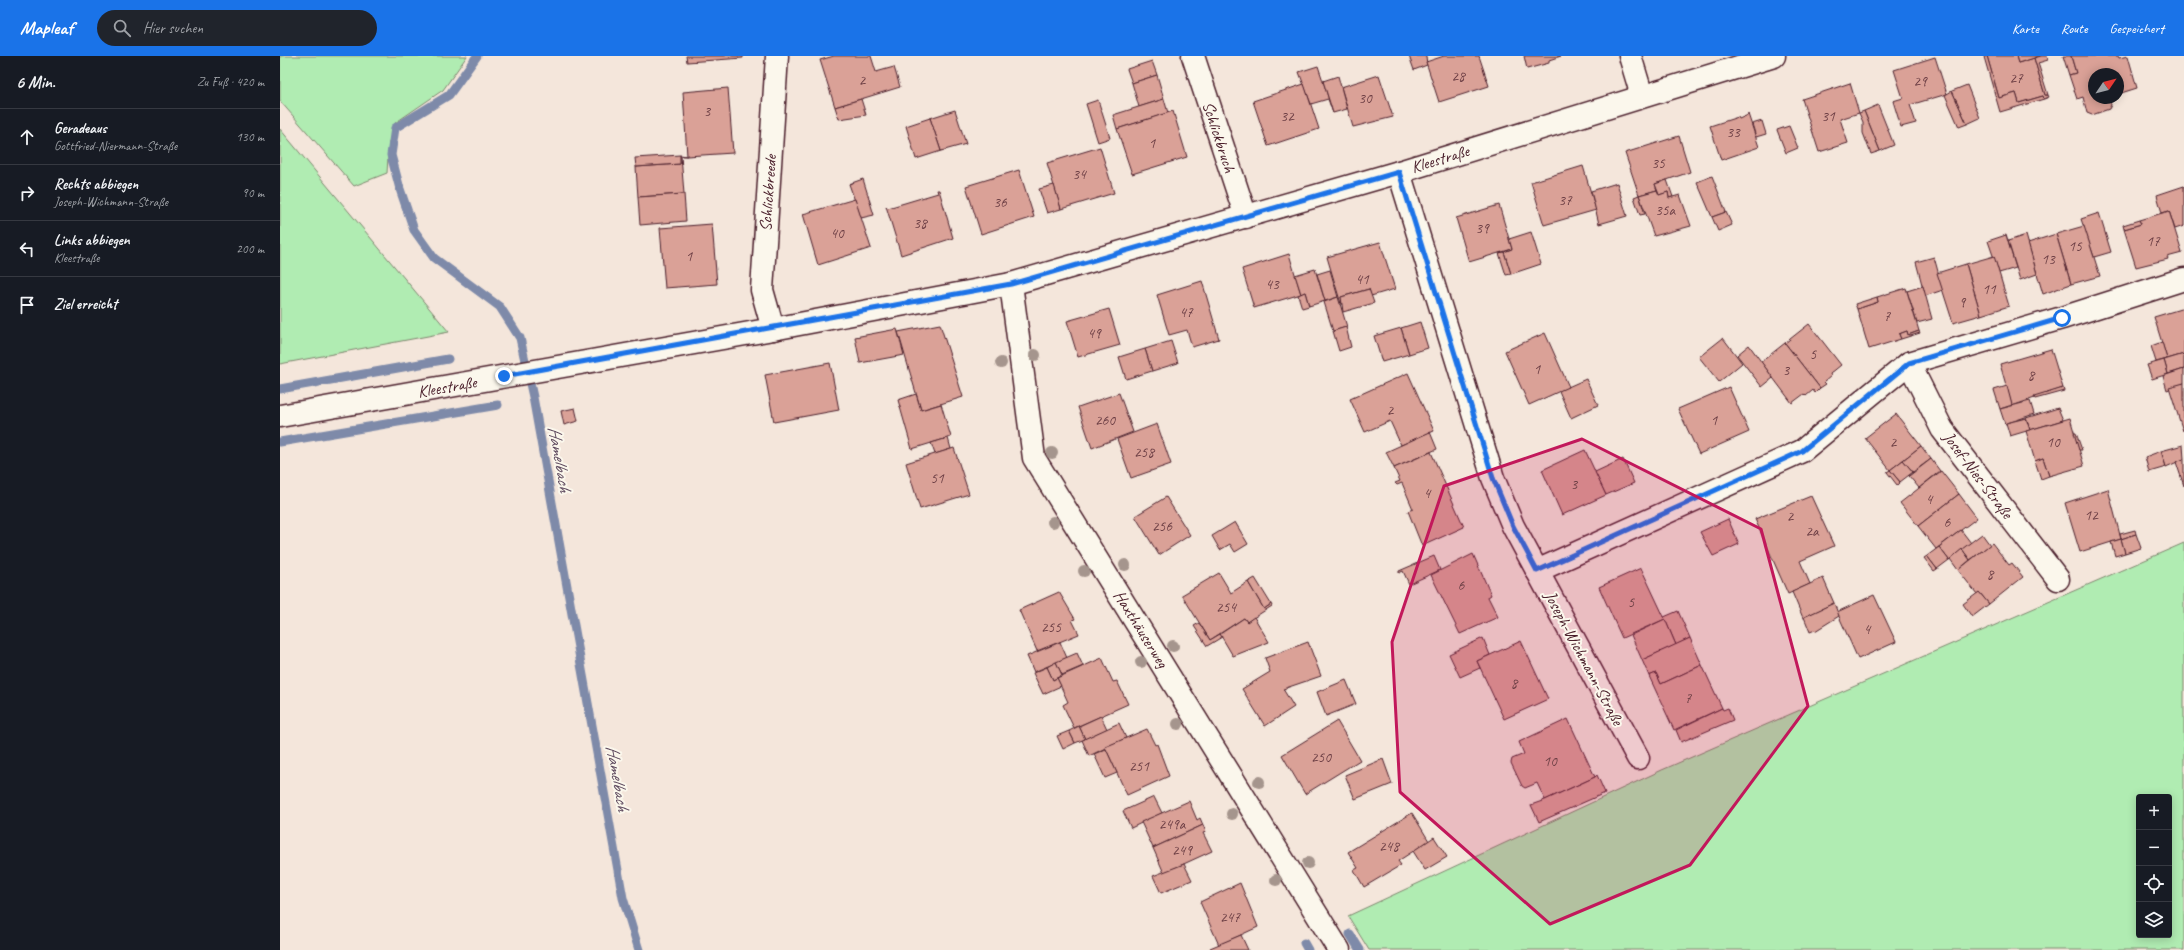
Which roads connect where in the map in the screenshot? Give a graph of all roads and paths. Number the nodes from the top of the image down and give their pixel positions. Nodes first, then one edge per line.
1 (777, 56) edge
2 (1194, 56) edge
3 (1630, 56) edge
4 (1774, 56) edge
5 (1642, 96) junction
6 (1399, 172) junction
7 (1246, 217) junction
8 (2184, 279) edge
9 (1011, 284) junction
10 (773, 329) junction
11 (1909, 363) junction
12 (280, 416) edge
13 (1537, 571) junction
14 (2058, 579) dead end
15 (1638, 758) dead end
16 (1339, 950) edge

1 - 10 street, Schlickbreede
2 - 7 street, Schlickbruch
3 - 5 street
4 - 5 street, Kleestraße
5 - 6 street, Kleestraße
6 - 7 street, Kleestraße
6 - 13 street, Joseph-Wichmann-Straße
7 - 9 street, Kleestraße
8 - 11 street
9 - 10 street, Kleestraße
9 - 16 street, Haxthäuserweg
10 - 12 street, Kleestraße
11 - 13 street
11 - 14 street, Josef-Nies-Straße
13 - 15 street, Joseph-Wichmann-Straße

